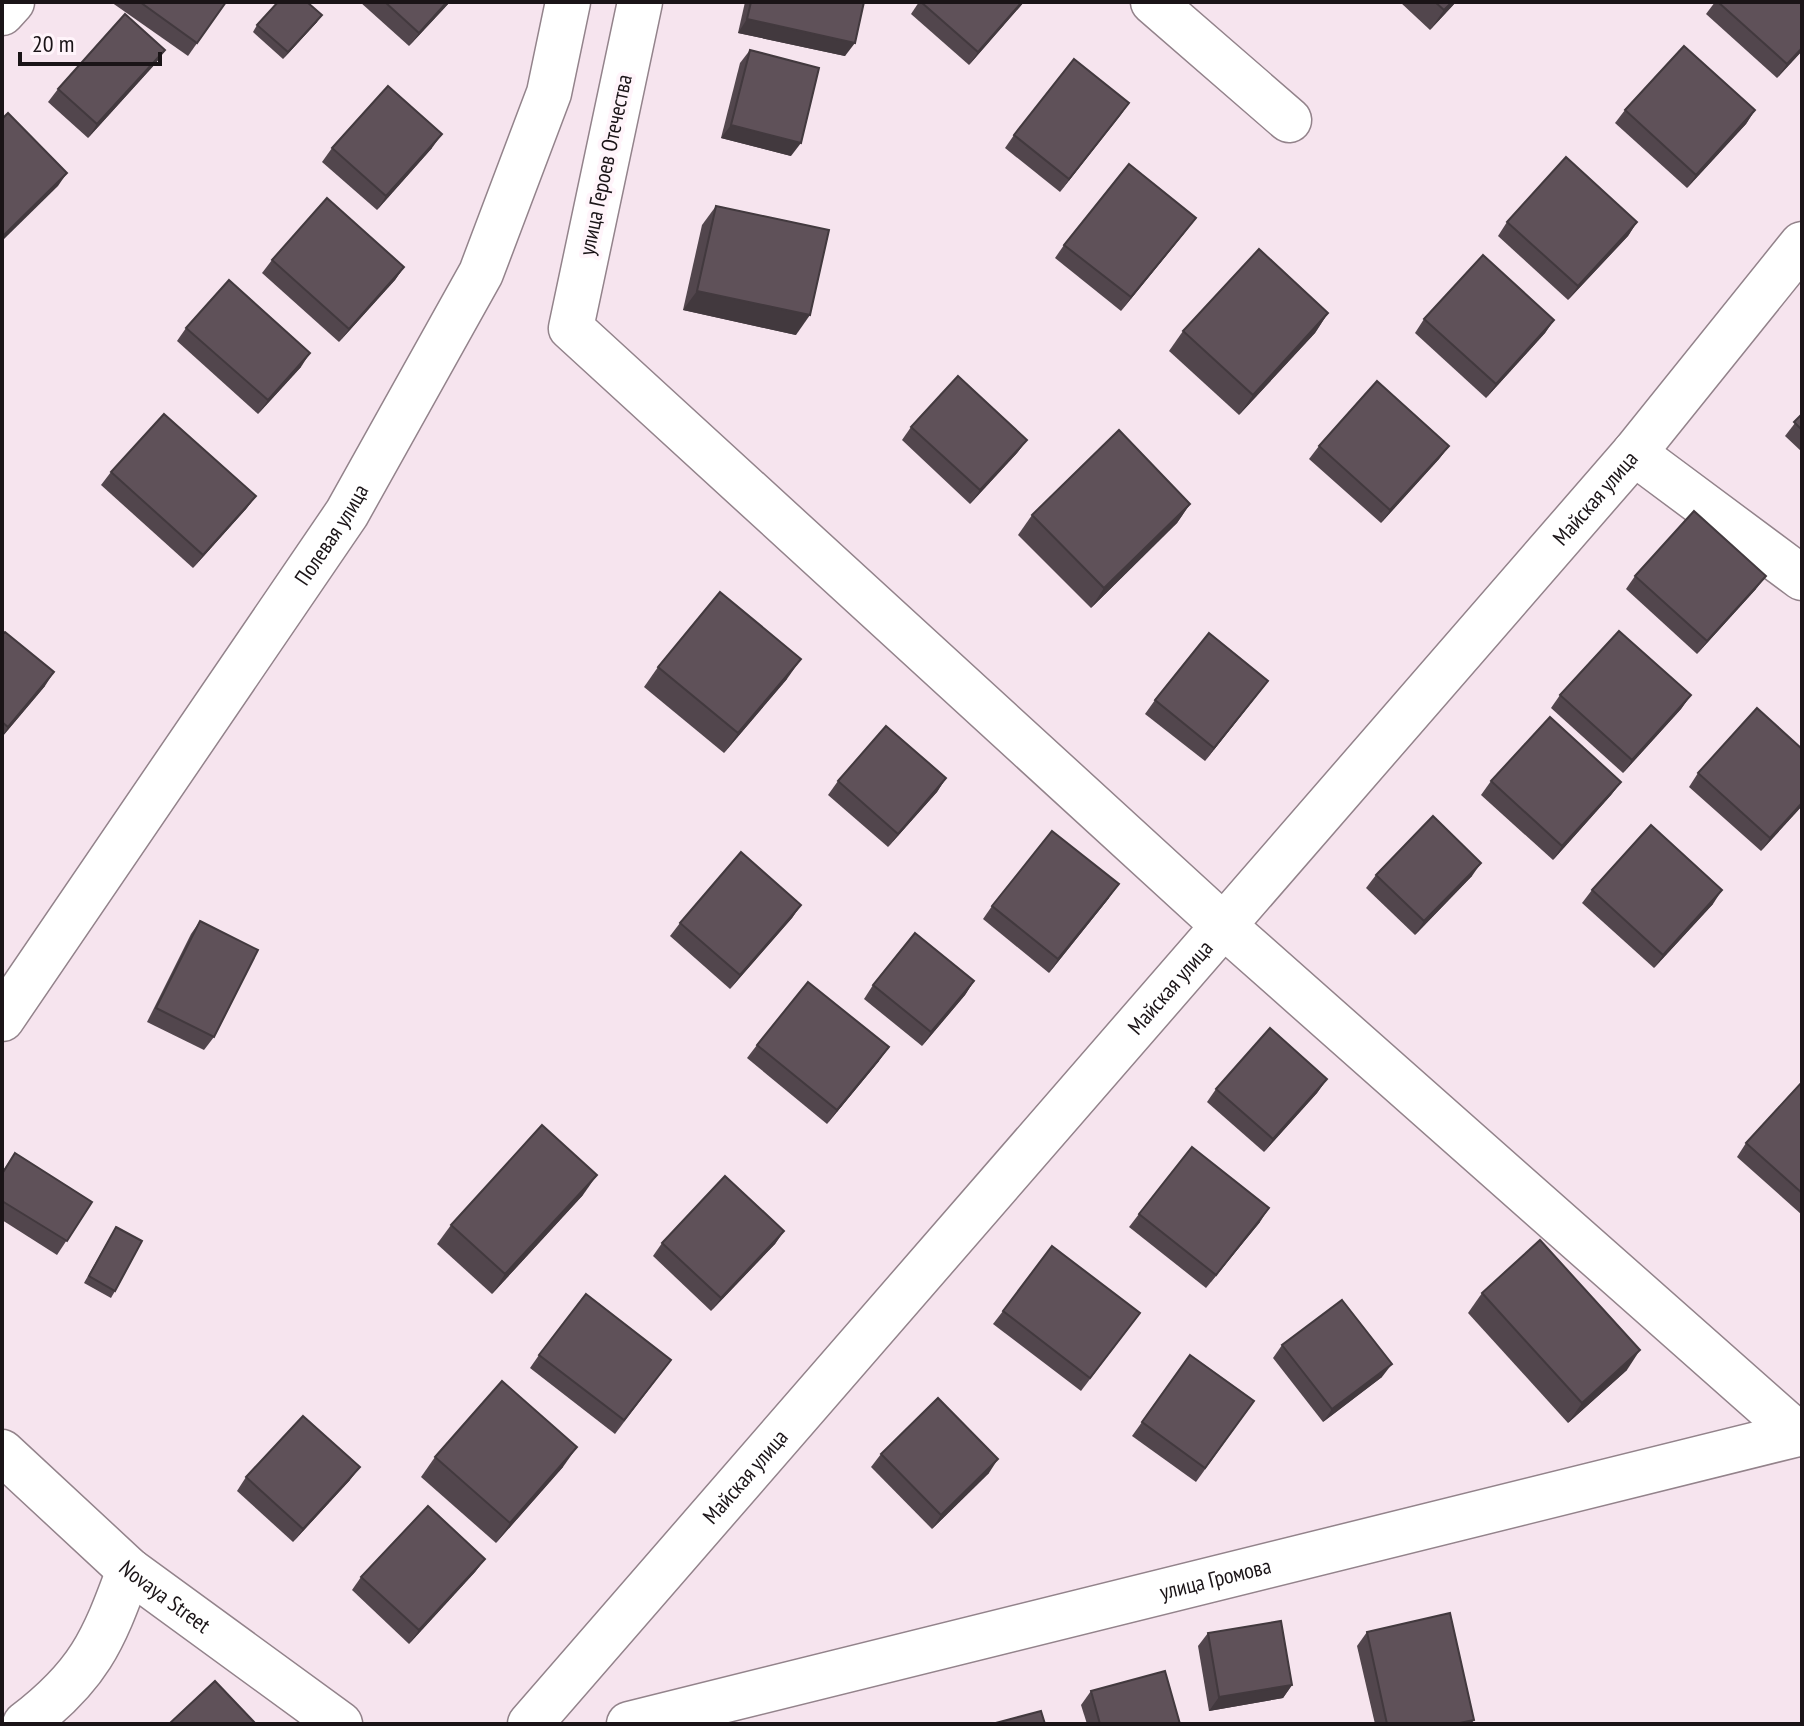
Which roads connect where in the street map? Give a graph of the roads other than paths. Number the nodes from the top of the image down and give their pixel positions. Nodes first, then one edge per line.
1 (12, 2) edge
2 (568, 2) edge
3 (640, 2) edge
4 (1153, 2) edge
5 (2, 13) edge
6 (1289, 120) dead end
7 (1802, 244) edge
8 (1634, 453) junction
9 (1802, 578) edge
10 (1224, 926) junction
11 (2, 1019) edge
12 (1800, 1434) edge
13 (2, 1452) edge
14 (129, 1570) junction
15 (25, 1724) edge
16 (340, 1724) edge
17 (530, 1724) edge
18 (629, 1724) edge

1 - 5 street
2 - 11 street, Полевая улица
3 - 10 street, улица Героев Отечества
4 - 6 street
7 - 8 street, Майская улица
8 - 9 street
8 - 10 street, Майская улица
10 - 12 street
10 - 17 street, Майская улица
12 - 18 street, улица Громова
13 - 14 street, Novaya Street
14 - 15 street
14 - 16 street, Novaya Street

